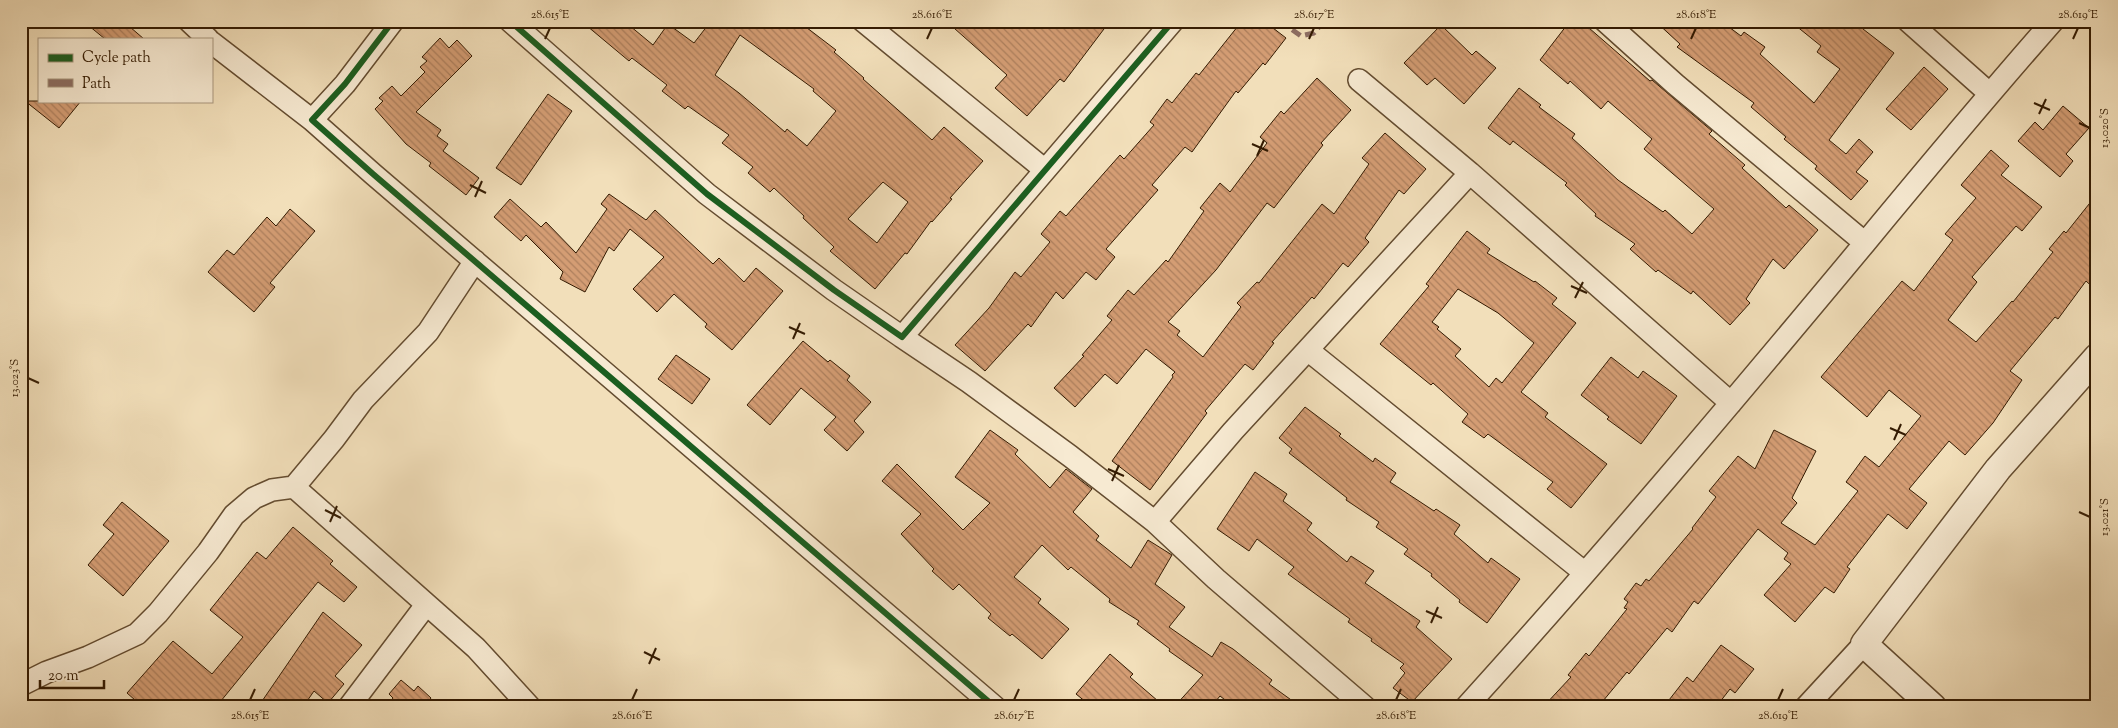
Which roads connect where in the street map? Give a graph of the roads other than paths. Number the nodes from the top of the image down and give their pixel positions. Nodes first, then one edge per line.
1 (189, 21) edge
2 (393, 21) edge
3 (510, 21) edge
4 (863, 21) edge
5 (1173, 21) edge
6 (1605, 21) edge
7 (1908, 21) edge
8 (2053, 21) edge
9 (207, 38) edge
10 (212, 43) edge
11 (1359, 80) dead end
12 (1989, 93) junction
13 (312, 120) junction
14 (1045, 170) junction
15 (1470, 173) junction
16 (1865, 243) junction
17 (476, 261) junction
18 (902, 337) junction
19 (1309, 351) junction
20 (2097, 357) edge
21 (1730, 403) junction
22 (294, 487) junction
23 (1154, 522) junction
24 (1585, 573) junction
25 (426, 605) junction
26 (1864, 644) junction
27 (21, 685) edge
28 (349, 707) edge
29 (530, 707) edge
30 (995, 707) edge
31 (1365, 707) edge
32 (1466, 707) edge
33 (1806, 707) edge
34 (1933, 707) edge

1 - 9 street
2 - 13 street
3 - 18 street
4 - 14 street
5 - 14 street
6 - 16 street
7 - 12 street
8 - 12 street
10 - 13 street
11 - 15 street
12 - 16 street
13 - 17 street
14 - 18 street
15 - 19 street
15 - 21 street
16 - 21 street
17 - 22 street
17 - 30 street
18 - 23 street
19 - 23 street
19 - 24 street
20 - 26 street
21 - 24 street
22 - 25 street
22 - 27 street
23 - 31 street
24 - 32 street
25 - 28 street
25 - 29 street
26 - 33 street
26 - 34 street

